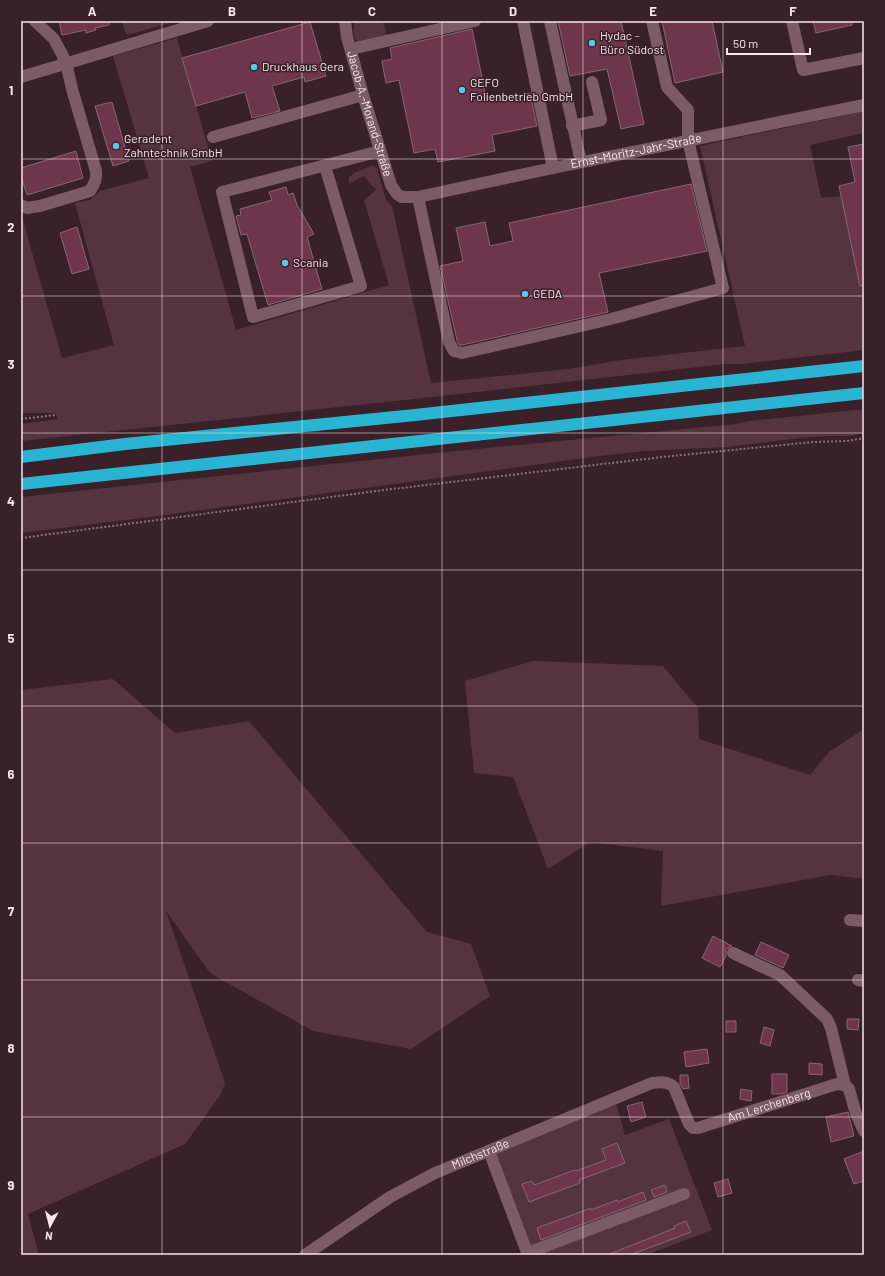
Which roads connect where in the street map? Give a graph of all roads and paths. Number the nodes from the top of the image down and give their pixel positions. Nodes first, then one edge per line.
1 (35, 21) edge
2 (208, 21) edge
3 (345, 21) edge
4 (475, 21) edge
5 (523, 21) edge
6 (550, 21) edge
7 (652, 21) edge
8 (792, 21) edge
9 (351, 49) junction
10 (864, 58) edge
11 (66, 62) junction
12 (21, 76) edge
13 (592, 82) dead end
14 (363, 95) junction
15 (864, 105) edge
16 (572, 126) junction
17 (213, 137) dead end
18 (688, 140) junction
19 (380, 151) junction
20 (581, 162) junction
21 (325, 166) junction
22 (553, 168) junction
23 (413, 197) junction
24 (21, 205) edge
25 (864, 366) edge
26 (864, 393) edge
27 (56, 415) dead end
28 (21, 419) edge
29 (864, 438) edge
30 (21, 456) edge
31 (21, 484) edge
32 (21, 538) edge
33 (850, 920) dead end
34 (864, 921) edge
35 (733, 953) dead end
36 (670, 1083) joint
37 (844, 1085) junction
38 (864, 1131) edge
39 (489, 1151) junction
40 (684, 1194) dead end
41 (528, 1254) edge
42 (305, 1255) edge

1 - 11 street
2 - 11 street
3 - 9 street, Jacob-A.-Morand-Straße
4 - 9 street
5 - 22 street
6 - 16 street
7 - 18 street
8 - 10 street
9 - 14 street, Jacob-A.-Morand-Straße
11 - 12 street
11 - 24 street
13 - 16 street
14 - 17 street
14 - 19 street, Jacob-A.-Morand-Straße
15 - 18 street, Ernst-Moritz-Jahr-Straße
16 - 20 street
18 - 20 street, Ernst-Moritz-Jahr-Straße
18 - 23 street
19 - 21 street
19 - 23 street, Jacob-A.-Morand-Straße
20 - 22 street, Ernst-Moritz-Jahr-Straße
21 - 21 street
22 - 23 street, Ernst-Moritz-Jahr-Straße
25 - 30 highway
26 - 31 highway
27 - 28 path
29 - 32 path
33 - 34 street
35 - 37 street
36 - 37 street, Am Lerchenberg
36 - 39 street, Milchstraße
37 - 38 street
39 - 41 street
39 - 42 street, Milchstraße
40 - 41 street

